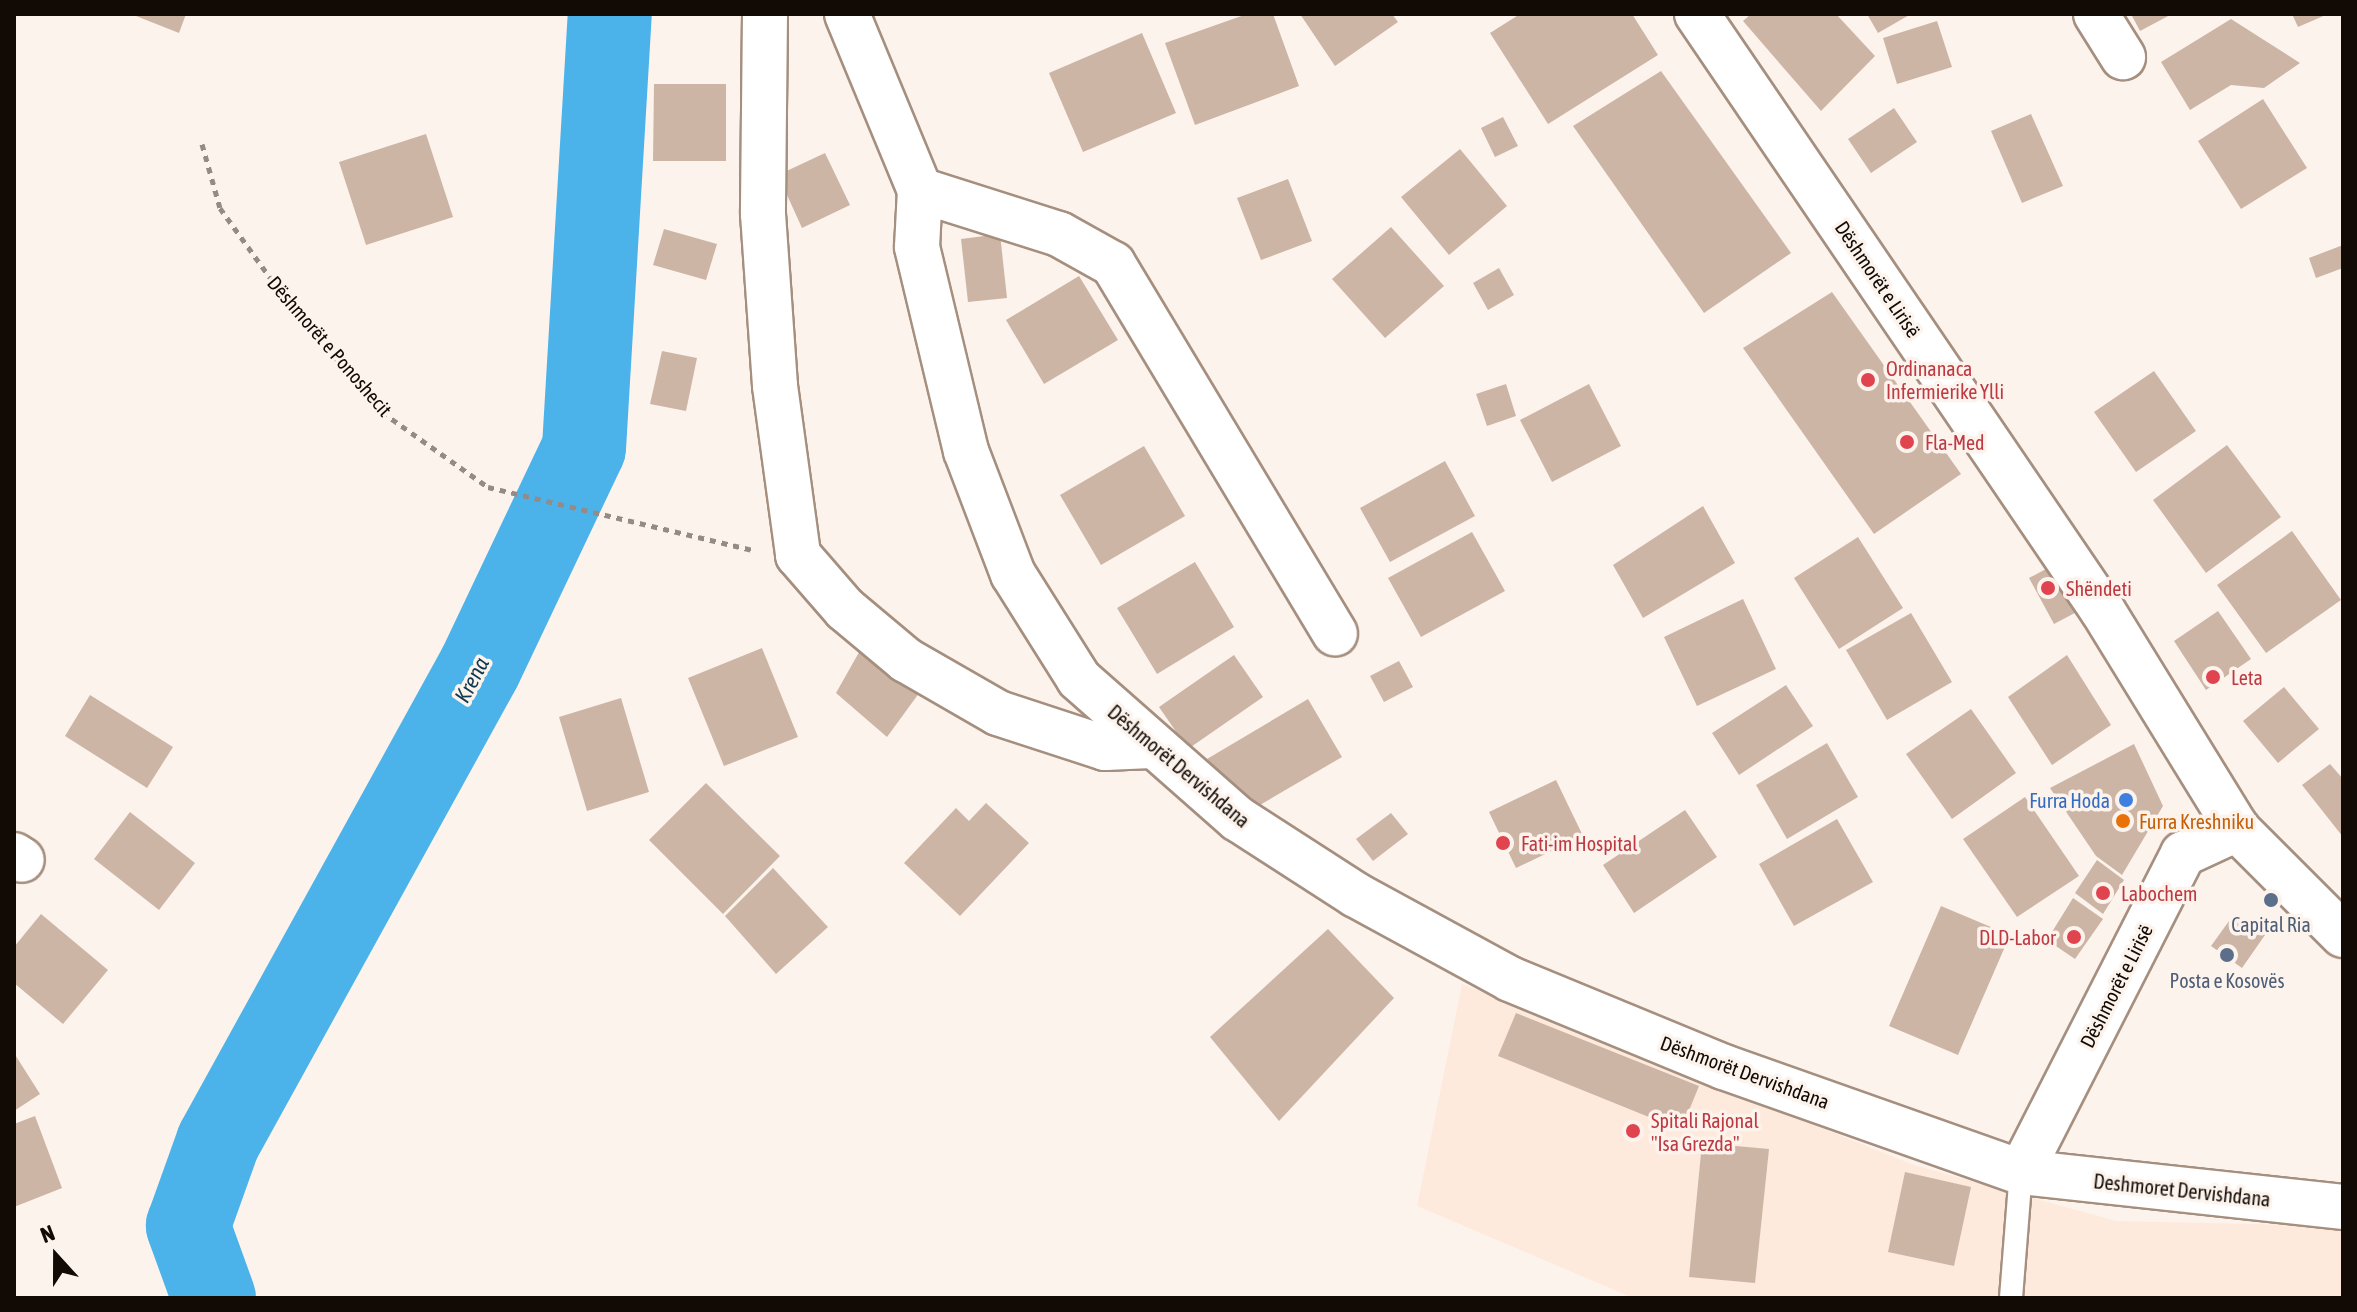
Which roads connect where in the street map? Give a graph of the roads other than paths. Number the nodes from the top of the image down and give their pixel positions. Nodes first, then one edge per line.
1 (765, 14) edge
2 (847, 14) edge
3 (1697, 14) edge
4 (2096, 14) edge
5 (2123, 57) dead end
6 (920, 190) junction
7 (1335, 633) dead end
8 (1151, 746) junction
9 (2237, 829) junction
10 (2343, 935) edge
11 (2021, 1172) junction
12 (2343, 1207) edge
13 (2011, 1298) edge

1 - 8 street
2 - 6 street, Dëshmorët Dervishdana
3 - 9 street, Dëshmorët e Lirisë
4 - 5 street
6 - 7 street
6 - 8 street, Dëshmorët Dervishdana
8 - 11 street, Dëshmorët Dervishdana
9 - 10 street, Dëshmorët e Lirisë
9 - 11 street, Dëshmorët e Lirisë
11 - 12 street, Deshmoret Dervishdana
11 - 13 lane

